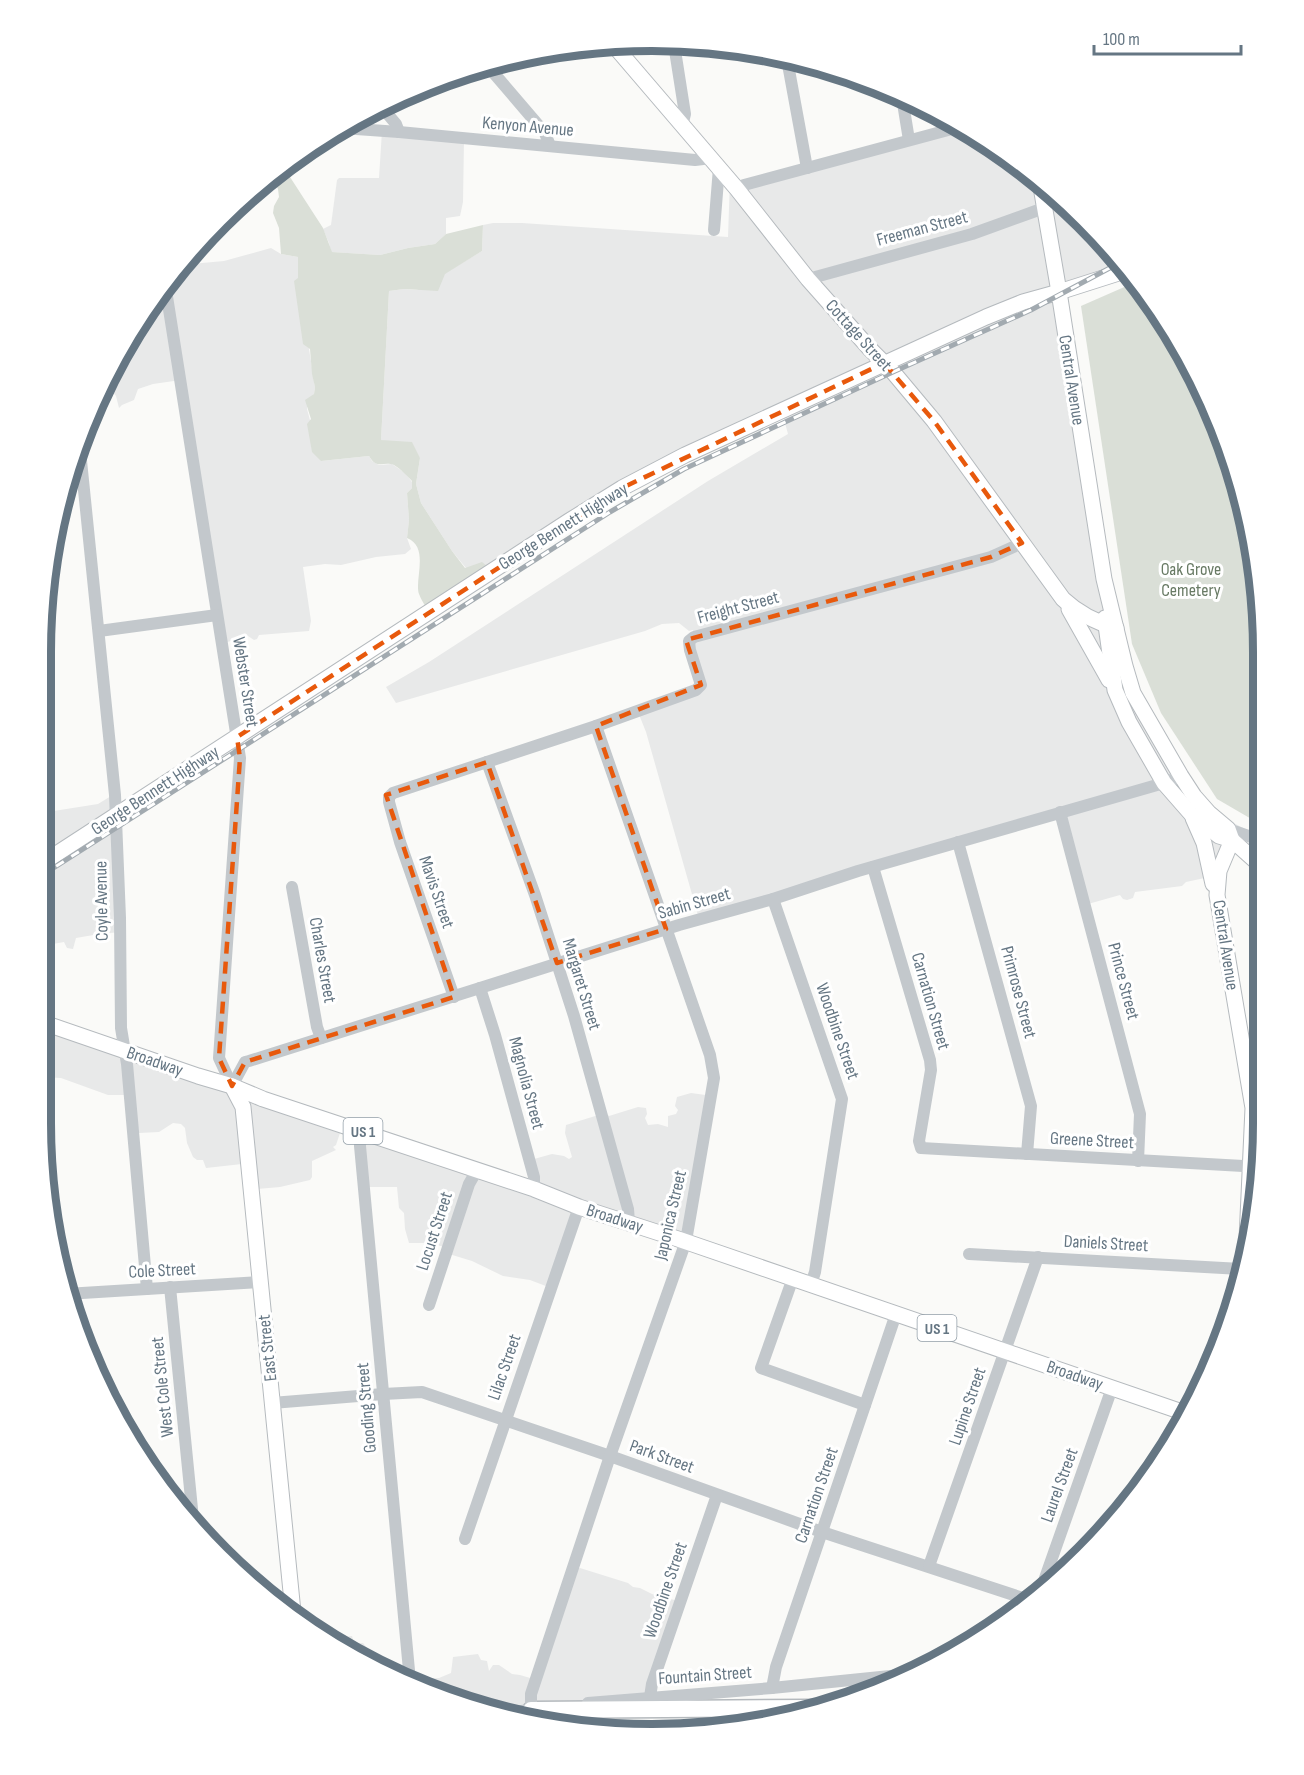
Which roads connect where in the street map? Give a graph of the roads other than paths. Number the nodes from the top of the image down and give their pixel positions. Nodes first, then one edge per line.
1 (619, 52) edge
2 (675, 52) edge
3 (788, 67) edge
4 (493, 72) edge
5 (904, 107) edge
6 (387, 113) edge
7 (682, 126) junction
8 (357, 129) edge
9 (949, 130) edge
10 (399, 132) junction
11 (909, 140) junction
12 (550, 146) junction
13 (715, 163) junction
14 (807, 168) junction
15 (737, 189) junction
16 (1042, 195) edge
17 (1044, 208) junction
18 (714, 231) dead end
19 (1118, 273) edge
20 (808, 279) junction
21 (1059, 292) junction
22 (167, 297) edge
23 (884, 363) junction
24 (81, 464) edge
25 (1022, 543) junction
26 (1063, 599) junction
27 (217, 615) junction
28 (1111, 626) junction
29 (99, 631) junction
30 (1115, 690) junction
31 (596, 726) junction
32 (237, 737) junction
33 (487, 762) junction
34 (1181, 776) junction
35 (1164, 783) junction
36 (389, 797) joint
37 (1060, 812) junction
38 (1192, 815) junction
39 (116, 816) junction
40 (1230, 835) junction
41 (1253, 839) edge
42 (958, 842) junction
43 (51, 858) edge
44 (1253, 858) edge
45 (873, 867) junction
46 (292, 887) dead end
47 (1217, 895) junction
48 (773, 899) junction
49 (666, 929) junction
50 (557, 963) junction
51 (480, 988) junction
52 (454, 997) junction
53 (51, 1025) edge
54 (321, 1038) junction
55 (125, 1051) junction
56 (1245, 1055) junction
57 (1253, 1056) edge
58 (232, 1086) junction
59 (1253, 1108) edge
60 (361, 1131) junction
61 (921, 1148) joint
62 (1027, 1154) junction
63 (1138, 1161) junction
64 (1252, 1167) edge
65 (477, 1170) junction
66 (534, 1189) junction
67 (579, 1207) junction
68 (629, 1222) junction
69 (686, 1241) junction
70 (969, 1254) dead end
71 (1038, 1257) junction
72 (1235, 1269) edge
73 (793, 1278) junction
74 (261, 1282) junction
75 (811, 1284) junction
76 (170, 1287) junction
77 (147, 1289) junction
78 (76, 1293) edge
79 (429, 1305) dead end
80 (896, 1314) junction
81 (1005, 1351) junction
82 (1112, 1388) junction
83 (383, 1394) junction
84 (272, 1403) junction
85 (866, 1405) junction
86 (1179, 1411) edge
87 (505, 1420) junction
88 (610, 1456) junction
89 (717, 1496) junction
90 (192, 1509) edge
91 (822, 1532) junction
92 (465, 1539) dead end
93 (930, 1566) junction
94 (1045, 1577) edge
95 (1021, 1597) edge
96 (292, 1604) edge
97 (409, 1672) edge
98 (885, 1676) edge
99 (772, 1688) junction
100 (650, 1697) junction
101 (788, 1708) edge
102 (527, 1710) edge
103 (531, 1710) junction

1 - 7 main road, Cottage Street
2 - 7 street
3 - 14 street
4 - 12 street
5 - 11 street
6 - 10 street
7 - 13 main road, Cottage Street
8 - 10 street, Kenyon Avenue
9 - 11 street
10 - 12 street, Kenyon Avenue
11 - 14 street
12 - 13 street, Kenyon Avenue
13 - 15 main road, Cottage Street
13 - 18 street
14 - 15 street
15 - 20 main road, Cottage Street
16 - 17 main road, Central Avenue
17 - 20 street, Freeman Street
17 - 21 main road, Central Avenue
19 - 21 main road, George Bennett Highway
20 - 23 main road, Cottage Street
21 - 23 main road, George Bennett Highway
21 - 28 main road, Central Avenue
22 - 27 street, Webster Street
23 - 25 main road, Cottage Street
23 - 32 main road, George Bennett Highway
24 - 29 street, Coyle Avenue
25 - 26 main road, Cottage Street
25 - 31 street, Freight Street
26 - 28 main road, Cottage Street
26 - 30 main road
27 - 29 street
27 - 32 street, Webster Street
28 - 30 main road, Central Avenue
28 - 34 main road, Central Avenue
29 - 39 street, Coyle Avenue
30 - 35 main road, Central Avenue
31 - 33 street, Freight Street
31 - 49 street, Japonica Street
32 - 39 main road, George Bennett Highway
32 - 58 street, Webster Street
33 - 36 street, Freight Street
33 - 50 street, Margaret Street
34 - 35 street, Sabin Street
34 - 40 main road, Central Avenue
35 - 37 street, Sabin Street
35 - 38 main road, Central Avenue
36 - 52 street, Mavis Street
37 - 42 street, Sabin Street
37 - 63 street, Prince Street
38 - 40 main road
38 - 47 main road
39 - 43 main road, George Bennett Highway
39 - 55 street, Coyle Avenue
40 - 41 street
40 - 44 main road
40 - 47 main road, Central Avenue
42 - 45 street, Sabin Street
42 - 62 street, Primrose Street
45 - 48 street, Sabin Street
45 - 61 street, Carnation Street
46 - 54 street, Charles Street
47 - 56 main road, Central Avenue
48 - 49 street, Sabin Street
48 - 75 street, Woodbine Street
49 - 50 street, Sabin Street
49 - 69 street, Japonica Street
50 - 51 street, Sabin Street
50 - 68 street, Margaret Street
51 - 52 street, Sabin Street
51 - 66 street, Magnolia Street
52 - 54 street, Sabin Street
53 - 55 main road, Broadway / US 1
54 - 58 street, Sabin Street
55 - 58 main road, Broadway / US 1
55 - 77 street, Coyle Avenue
56 - 57 street
56 - 59 main road, Central Avenue
58 - 60 main road, Broadway / US 1
58 - 74 main road, East Street
60 - 65 main road, Broadway / US 1
60 - 83 street, Gooding Street
61 - 62 street, Greene Street
62 - 63 street, Greene Street
63 - 64 street, Greene Street
65 - 66 main road, Broadway / US 1
65 - 79 street, Locust Street
66 - 67 main road, Broadway / US 1
67 - 68 main road, Broadway / US 1
67 - 87 street, Lilac Street
68 - 69 main road, Broadway / US 1
69 - 73 main road, Broadway / US 1
69 - 88 street, Japonica Street
70 - 71 street, Daniels Street
71 - 72 street, Daniels Street
71 - 81 street, Lupine Street
73 - 75 main road, Broadway / US 1
73 - 85 street
74 - 76 street, Cole Street
74 - 84 main road, East Street
75 - 80 main road, Broadway / US 1
76 - 77 street, Cole Street
76 - 90 street, West Cole Street
77 - 78 street, Cole Street
80 - 81 main road, Broadway / US 1
80 - 85 street, Carnation Street
81 - 82 main road, Broadway / US 1
81 - 93 street, Lupine Street
82 - 86 main road, Broadway / US 1
82 - 94 street, Laurel Street
83 - 84 street, Park Street
83 - 87 street, Park Street
83 - 97 street, Gooding Street
84 - 96 main road, East Street
85 - 91 street, Carnation Street
87 - 88 street, Park Street
87 - 92 street, Lilac Street
88 - 89 street, Park Street
88 - 103 street, Japonica Street
89 - 91 street, Park Street
89 - 100 street, Woodbine Street
91 - 93 street, Park Street
91 - 99 street, Carnation Street
93 - 95 street, Park Street
98 - 99 street, Fountain Street
99 - 100 street, Fountain Street
100 - 103 street, Fountain Street
101 - 103 highway
102 - 103 street, Fountain Street

